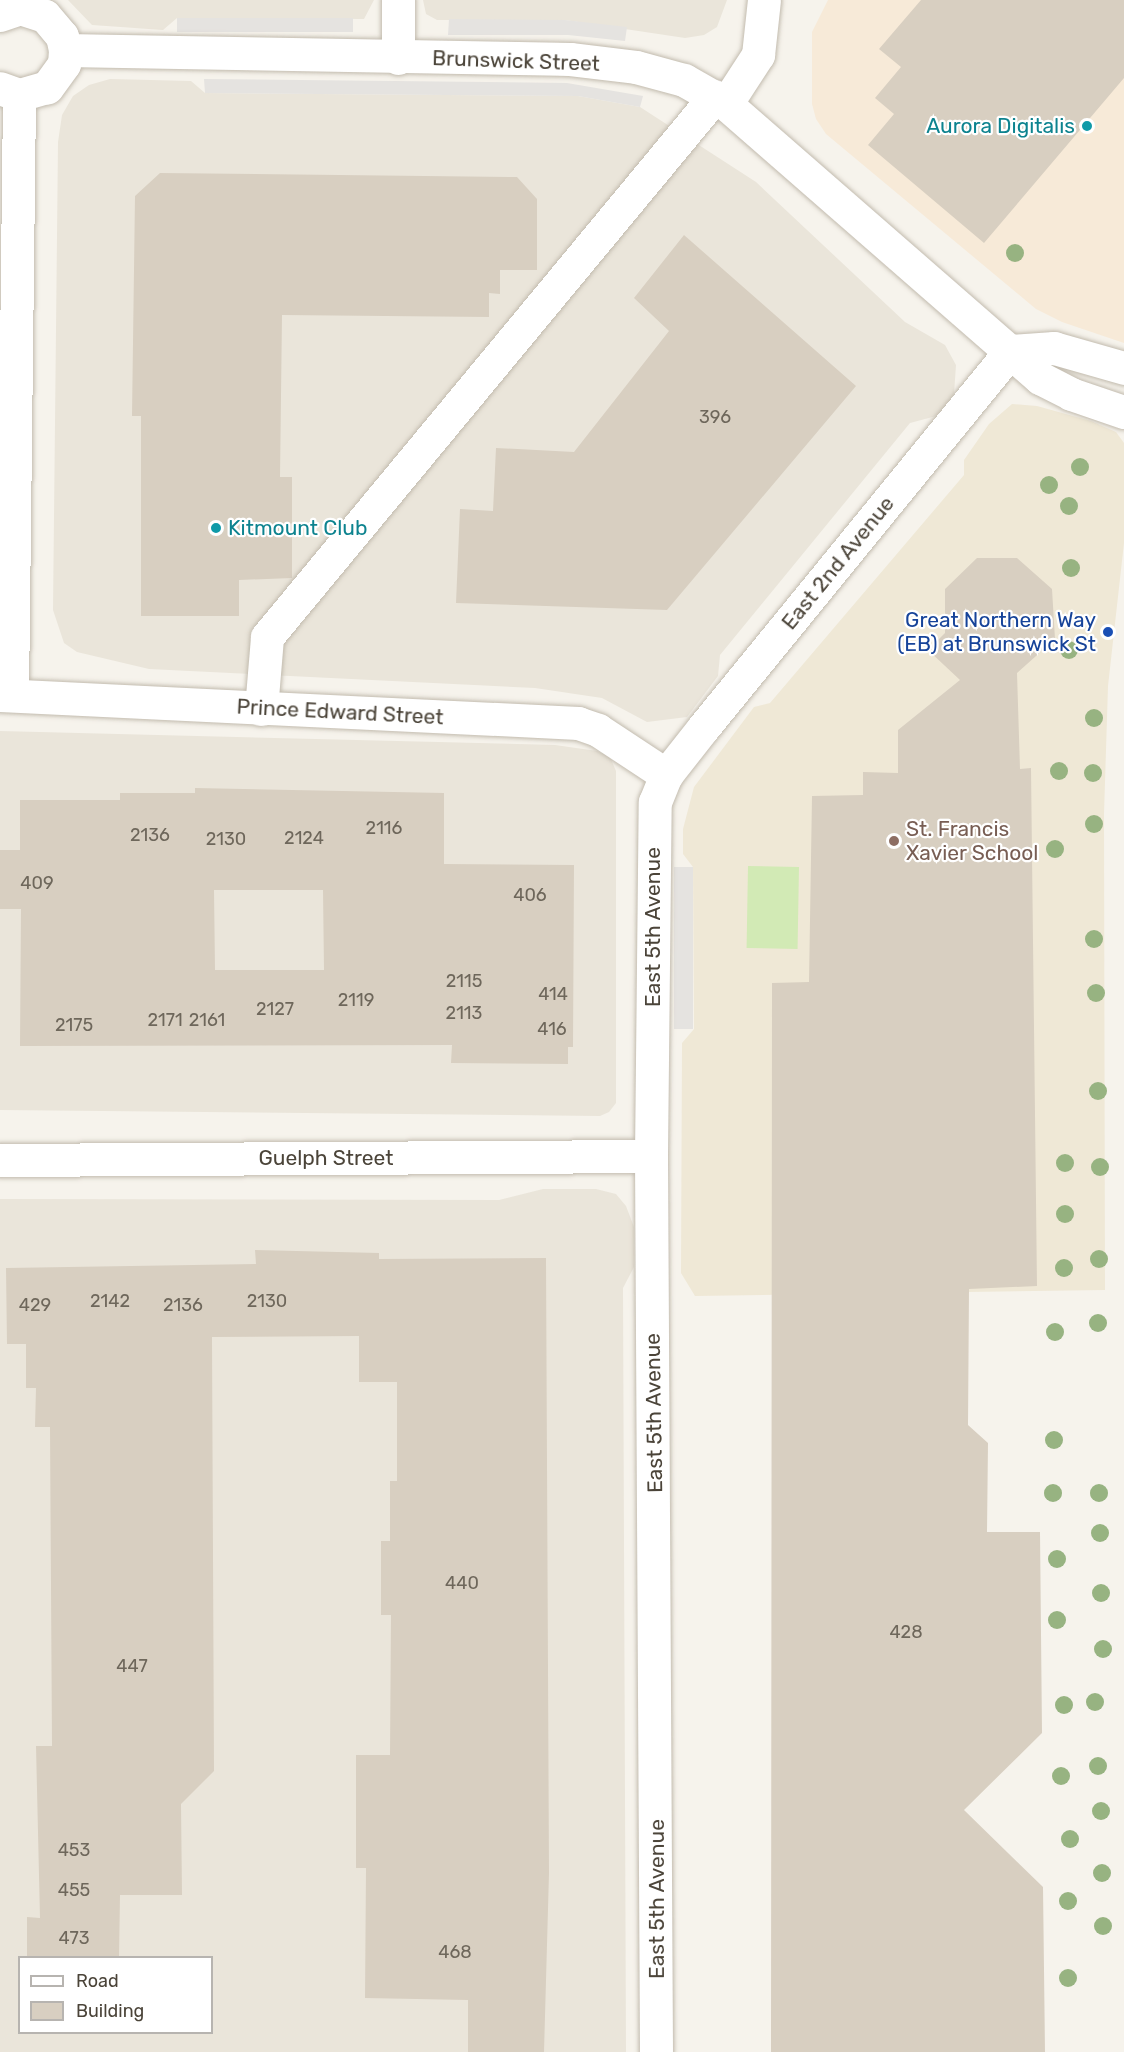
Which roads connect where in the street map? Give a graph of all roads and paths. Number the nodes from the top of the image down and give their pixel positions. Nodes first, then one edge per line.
1 (398, 0) edge
2 (764, 0) edge
3 (13, 8) edge
4 (65, 50) junction
5 (398, 58) junction
6 (9, 92) edge
7 (721, 100) junction
8 (1011, 351) junction
9 (1124, 368) edge
10 (1124, 412) edge
11 (6, 695) edge
12 (261, 709) junction
13 (666, 775) junction
14 (651, 1156) junction
15 (0, 1160) edge
16 (656, 2052) edge

1 - 5 street
2 - 7 street
3 - 4 street
4 - 5 street, Brunswick Street
4 - 6 street
5 - 7 street, Brunswick Street
6 - 11 street
7 - 8 street, Brunswick Street
7 - 12 street
8 - 9 street
8 - 10 street, Brunswick Street
8 - 13 street, East 2nd Avenue
11 - 12 street, Prince Edward Street
12 - 13 street, Prince Edward Street
13 - 14 street, East 5th Avenue
14 - 15 street, Guelph Street
14 - 16 street, East 5th Avenue

